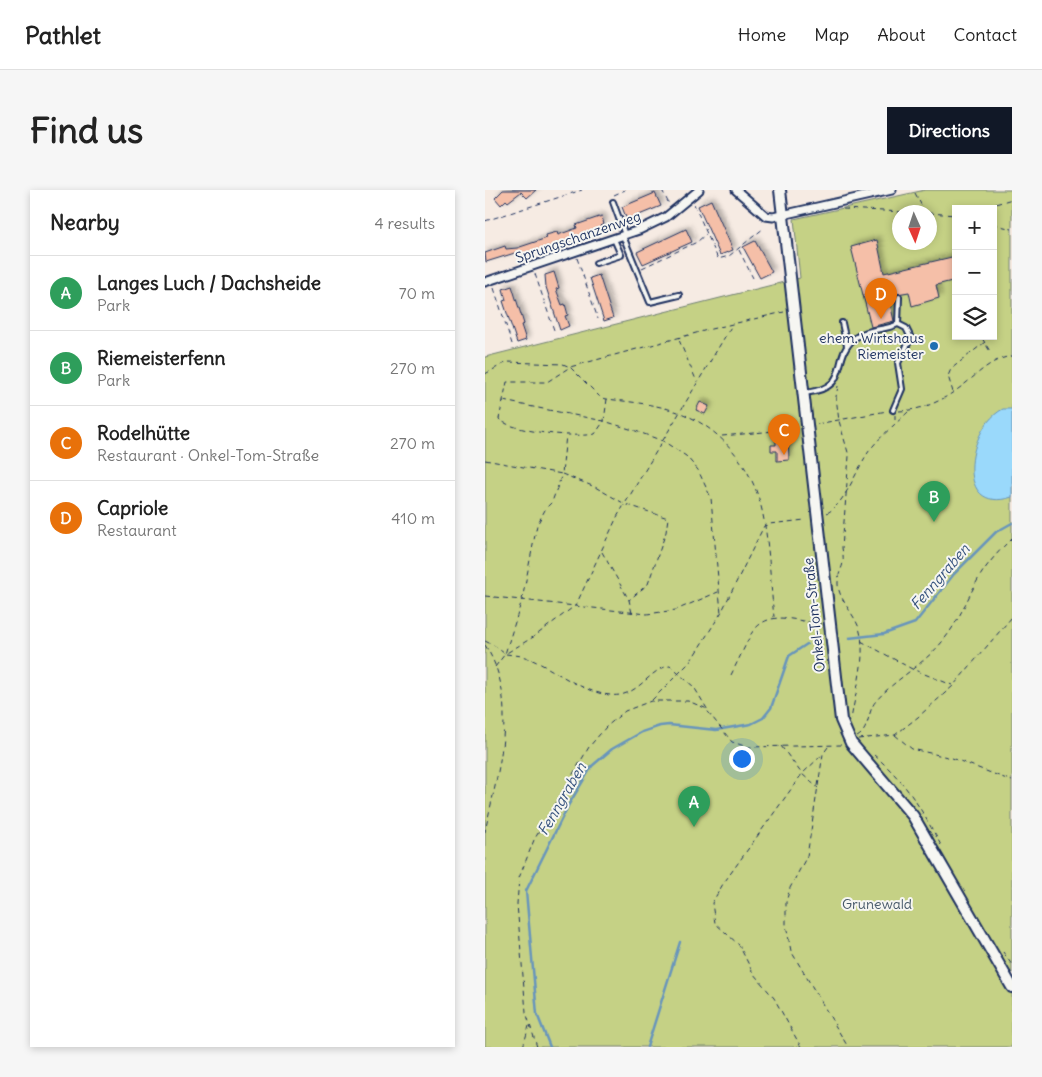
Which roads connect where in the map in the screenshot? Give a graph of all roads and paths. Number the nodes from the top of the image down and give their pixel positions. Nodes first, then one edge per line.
1 (583, 190) edge
2 (625, 190) edge
3 (662, 190) edge
4 (699, 190) edge
5 (736, 190) edge
6 (779, 190) edge
7 (892, 190) edge
8 (915, 193) dead end
9 (614, 195) dead end
10 (1012, 198) edge
11 (613, 202) dead end
12 (694, 203) dead end
13 (921, 205) edge
14 (991, 205) edge
15 (672, 206) dead end
16 (840, 209) dead end
17 (892, 211) edge
18 (783, 214) junction
19 (937, 214) edge
20 (952, 215) edge
21 (485, 222) edge
22 (997, 225) edge
23 (764, 228) dead end
24 (1012, 229) edge
25 (707, 232) junction
26 (624, 235) junction
27 (614, 239) junction
28 (739, 250) junction
29 (577, 257) dead end
30 (596, 263) dead end
31 (635, 265) junction
32 (534, 271) dead end
33 (753, 278) dead end
34 (485, 282) edge
35 (493, 285) dead end
36 (679, 295) dead end
37 (899, 297) dead end
38 (784, 312) dead end
39 (598, 319) dead end
40 (842, 323) dead end
41 (732, 324) junction
42 (898, 324) junction
43 (554, 330) dead end
44 (678, 339) junction
45 (985, 342) joint
46 (512, 344) dead end
47 (847, 346) junction
48 (991, 353) dead end
49 (1012, 356) edge
50 (570, 367) junction
51 (485, 374) edge
52 (838, 375) junction
53 (697, 383) junction
54 (803, 393) junction
55 (953, 393) junction
56 (607, 399) junction
57 (503, 400) junction
58 (893, 410) junction
59 (911, 410) junction
60 (679, 412) junction
61 (604, 421) junction
62 (839, 421) junction
63 (817, 424) dead end
64 (895, 424) junction
65 (795, 429) dead end
66 (566, 435) junction
67 (721, 436) junction
68 (663, 442) junction
69 (485, 460) edge
70 (562, 474) junction
71 (846, 492) junction
72 (625, 504) junction
73 (825, 514) dead end
74 (805, 520) dead end
75 (764, 526) junction
76 (1012, 538) edge
77 (602, 552) junction
78 (719, 592) junction
79 (485, 596) edge
80 (522, 600) junction
81 (629, 600) junction
82 (576, 605) junction
83 (721, 613) junction
84 (632, 614) junction
85 (774, 617) junction
86 (1012, 617) edge
87 (830, 625) junction
88 (485, 641) edge
89 (861, 641) junction
90 (485, 645) edge
91 (505, 654) junction
92 (495, 667) junction
93 (912, 669) junction
94 (679, 672) junction
95 (731, 676) dead end
96 (953, 686) junction
97 (651, 701) junction
98 (711, 716) junction
99 (851, 721) dead end
100 (895, 735) junction
101 (856, 742) junction
102 (781, 746) junction
103 (829, 746) junction
104 (869, 751) dead end
105 (823, 754) junction
106 (802, 774) junction
107 (1012, 781) edge
108 (818, 788) junction
109 (485, 832) edge
110 (946, 854) dead end
111 (1002, 951) dead end
112 (1012, 965) edge
113 (1012, 987) edge
114 (529, 1024) junction
115 (523, 1047) edge
116 (537, 1047) edge
117 (801, 1047) edge
118 (848, 1047) edge

1 - 21 path
2 - 9 path
3 - 15 path
4 - 26 street, Sprungschanzenweg
5 - 18 street
6 - 18 main road, Onkel-Tom-Straße
7 - 18 street
8 - 13 path
10 - 14 path
11 - 26 lane
12 - 25 path
16 - 17 path
18 - 54 main road, Onkel-Tom-Straße
19 - 20 path
22 - 24 path
23 - 28 path
25 - 28 path
25 - 31 path
26 - 27 street, Sprungschanzenweg
26 - 31 lane
27 - 30 lane
27 - 34 street, Sprungschanzenweg
28 - 33 path
29 - 39 path
31 - 36 lane
32 - 43 path
35 - 46 path
37 - 42 lane
38 - 41 path
40 - 47 lane
41 - 44 path
41 - 53 path
42 - 47 lane
42 - 58 lane
44 - 50 path
44 - 53 path
45 - 48 path
45 - 55 path
47 - 52 lane
49 - 55 path
50 - 51 path
50 - 56 path
50 - 57 path
52 - 54 lane
52 - 62 path
53 - 60 path
54 - 87 main road, Onkel-Tom-Straße
55 - 59 path
56 - 60 path
56 - 61 path
57 - 61 path
57 - 66 path
58 - 59 path
58 - 62 path
58 - 64 path
59 - 64 path
60 - 67 path
60 - 68 path
61 - 66 path
61 - 68 path
62 - 63 path
62 - 71 path
64 - 71 path
65 - 67 path
66 - 70 path
67 - 75 path
68 - 72 path
68 - 78 path
69 - 70 path
70 - 72 path
70 - 80 path
71 - 73 path
71 - 89 path
72 - 77 path
72 - 81 path
74 - 75 path
75 - 83 path
75 - 85 path
76 - 93 path
77 - 81 path
77 - 82 path
78 - 83 path
78 - 84 path
79 - 80 path
80 - 82 path
80 - 91 path
81 - 84 path
82 - 84 path
82 - 91 path
83 - 94 path
85 - 87 path
85 - 95 path
86 - 96 path
87 - 101 main road, Onkel-Tom-Straße
88 - 91 path
89 - 93 path
89 - 99 path
90 - 92 path
91 - 92 path
91 - 94 path
92 - 109 path
93 - 96 path
93 - 101 path
94 - 97 path
94 - 98 path
96 - 100 path
97 - 98 path
97 - 114 path
98 - 102 path
100 - 101 path
100 - 107 path
101 - 103 path
101 - 113 main road, Onkel-Tom-Straße
102 - 103 path
102 - 106 path
103 - 105 path
104 - 110 path
105 - 106 path
105 - 108 path
106 - 108 path
106 - 117 path
108 - 118 path
111 - 112 path
114 - 115 path
114 - 116 path

